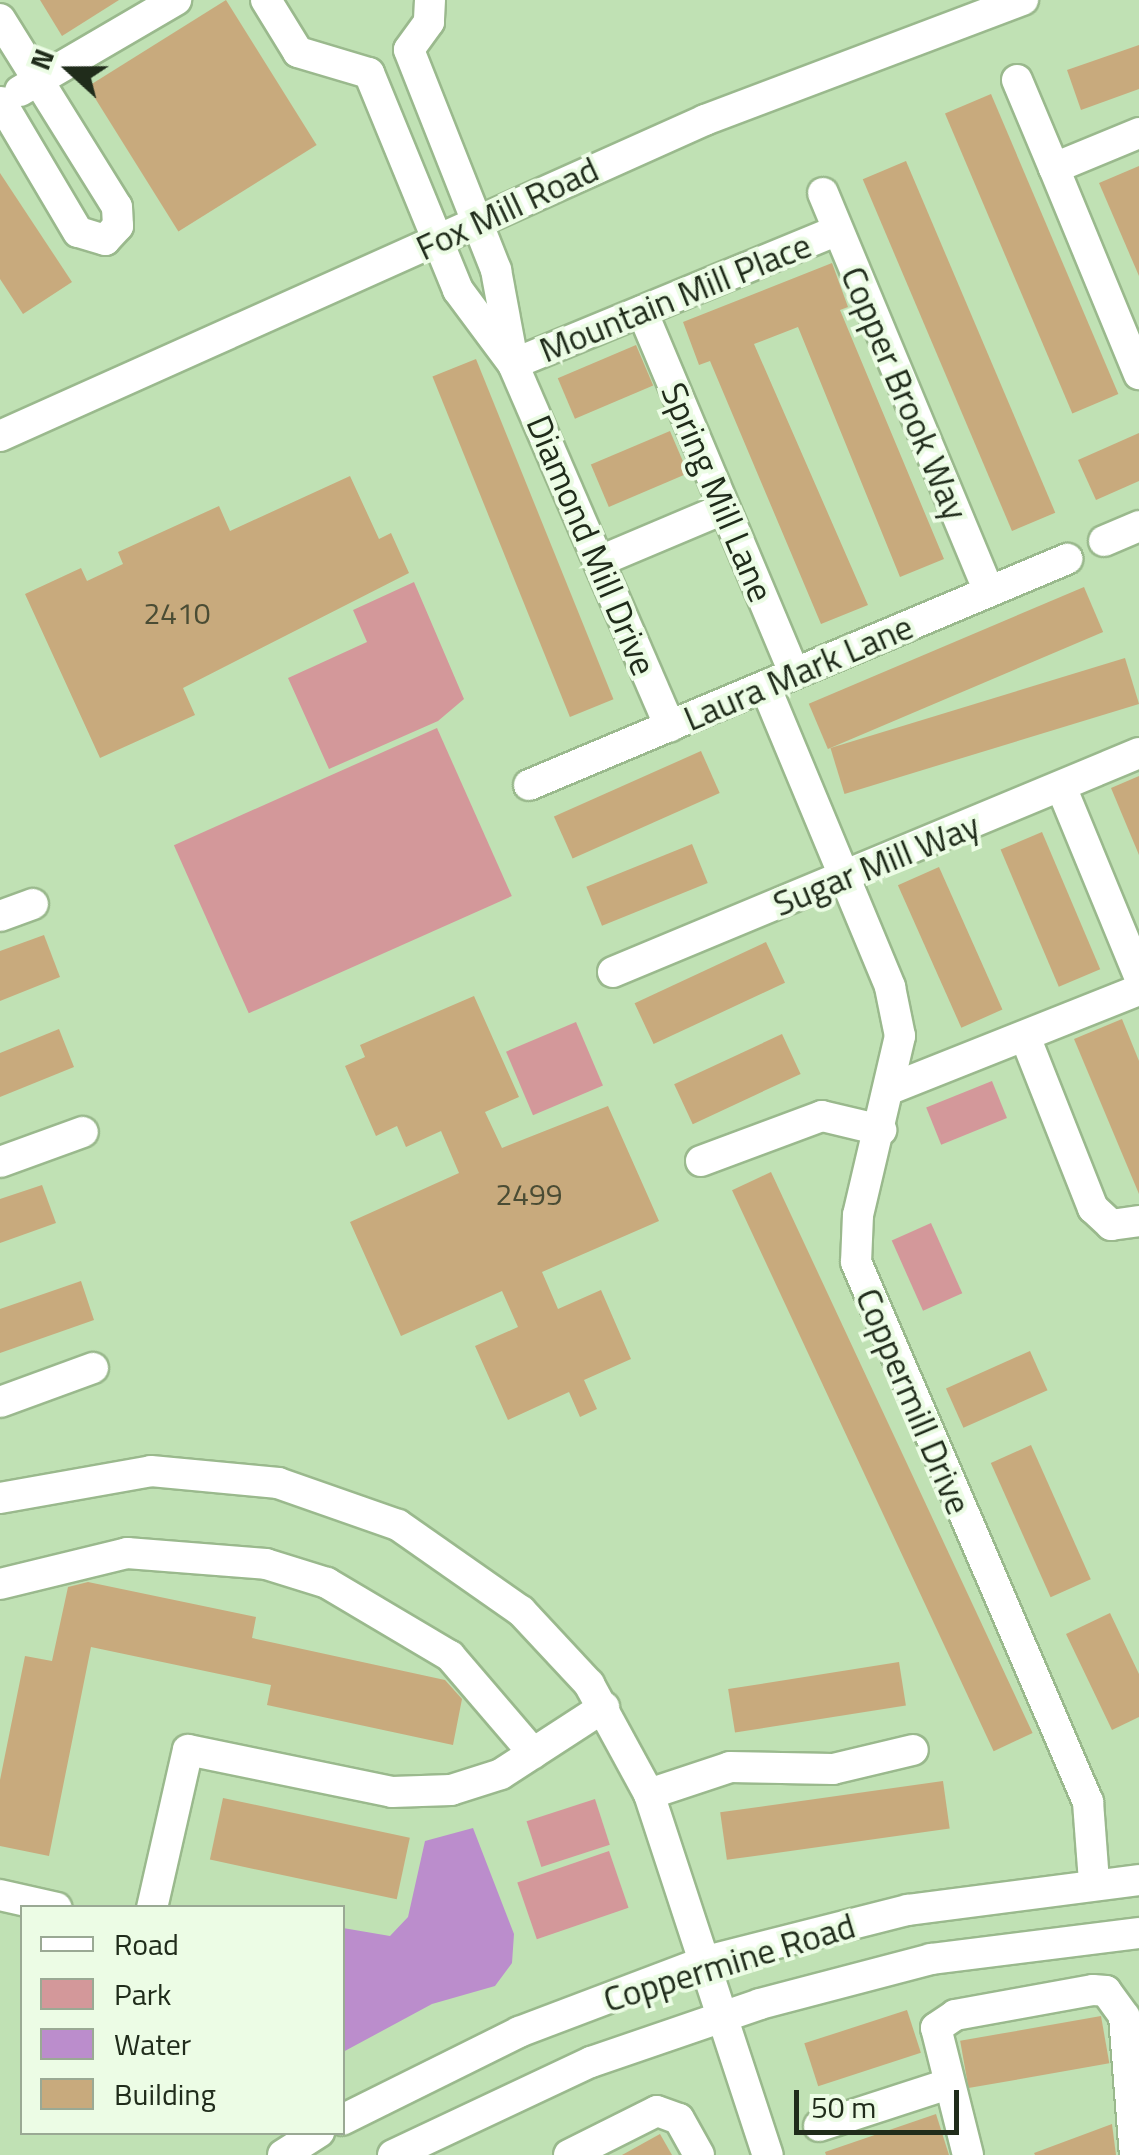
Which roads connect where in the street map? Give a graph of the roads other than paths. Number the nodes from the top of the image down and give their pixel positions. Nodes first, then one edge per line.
1 (176, 0) edge
2 (266, 0) edge
3 (430, 0) edge
4 (1022, 0) edge
5 (0, 19) edge
6 (38, 80) junction
7 (1017, 80) dead end
8 (0, 103) edge
9 (1139, 133) edge
10 (1054, 168) junction
11 (823, 193) dead end
12 (476, 221) junction
13 (836, 231) junction
14 (437, 239) junction
15 (642, 310) junction
16 (513, 364) junction
17 (1139, 374) edge
18 (0, 436) edge
19 (724, 509) junction
20 (1139, 526) edge
21 (1104, 541) dead end
22 (1066, 559) dead end
23 (600, 562) junction
24 (989, 591) junction
25 (794, 673) junction
26 (765, 686) junction
27 (670, 727) junction
28 (1139, 753) edge
29 (529, 786) dead end
30 (1062, 789) junction
31 (842, 878) junction
32 (33, 904) dead end
33 (0, 916) edge
34 (612, 972) dead end
35 (1139, 976) edge
36 (1139, 990) edge
37 (1026, 1039) junction
38 (895, 1087) junction
39 (881, 1130) junction
40 (83, 1132) dead end
41 (700, 1160) dead end
42 (0, 1162) edge
43 (1139, 1221) edge
44 (93, 1368) dead end
45 (0, 1402) edge
46 (0, 1498) edge
47 (0, 1584) edge
48 (604, 1706) junction
49 (913, 1750) dead end
50 (533, 1753) junction
51 (649, 1794) junction
52 (1139, 1880) edge
53 (1094, 1882) junction
54 (0, 1895) edge
55 (45, 1905) edge
56 (153, 1905) edge
57 (1139, 1933) edge
58 (706, 1961) junction
59 (725, 2017) junction
60 (945, 2085) junction
61 (345, 2119) edge
62 (818, 2126) dead end
63 (315, 2135) edge
64 (283, 2155) edge
65 (392, 2155) edge
66 (569, 2155) edge
67 (699, 2155) edge
68 (768, 2155) edge
69 (968, 2155) edge
70 (1135, 2155) edge

1 - 6 street
2 - 14 street, Diamond Mill Drive
3 - 12 street, Diamond Mill Drive
4 - 12 street, Fox Mill Road
5 - 6 street
6 - 8 street
6 - 8 street
7 - 10 street
9 - 10 street
10 - 17 street
11 - 13 street, Copper Brook Way
12 - 14 street, Fox Mill Road
12 - 16 street, Diamond Mill Drive
13 - 15 street, Mountain Mill Place
13 - 24 street, Copper Brook Way
14 - 16 street, Diamond Mill Drive
14 - 18 street, Fox Mill Road
15 - 16 street, Mountain Mill Place
15 - 19 street, Spring Mill Lane
16 - 23 street, Diamond Mill Drive
19 - 23 street
19 - 25 street, Spring Mill Lane
20 - 21 street
22 - 24 street, Laura Mark Lane
23 - 27 street, Diamond Mill Drive
24 - 25 street, Laura Mark Lane
25 - 26 street, Laura Mark Lane
26 - 27 street, Laura Mark Lane
26 - 31 street, Coppermill Drive
27 - 29 street, Laura Mark Lane
28 - 30 street, Sugar Mill Way
30 - 31 street, Sugar Mill Way
30 - 35 street
31 - 34 street, Sugar Mill Way
31 - 38 street, Coppermill Drive
32 - 33 street
36 - 37 street
37 - 38 street
37 - 43 street
38 - 39 street, Coppermill Drive
39 - 41 street
39 - 53 street, Coppermill Drive
40 - 42 street
44 - 45 street
46 - 48 street
47 - 50 street
48 - 50 street
48 - 51 street
49 - 51 street
50 - 56 street
51 - 58 street
52 - 53 street, Coppermine Road
53 - 58 street, Coppermine Road
54 - 55 street
57 - 59 street, Coppermine Road
58 - 59 street
58 - 61 street, Coppermine Road
59 - 65 street, Coppermine Road
59 - 68 street
60 - 62 street
60 - 69 street
60 - 70 street
63 - 64 street
66 - 67 street

